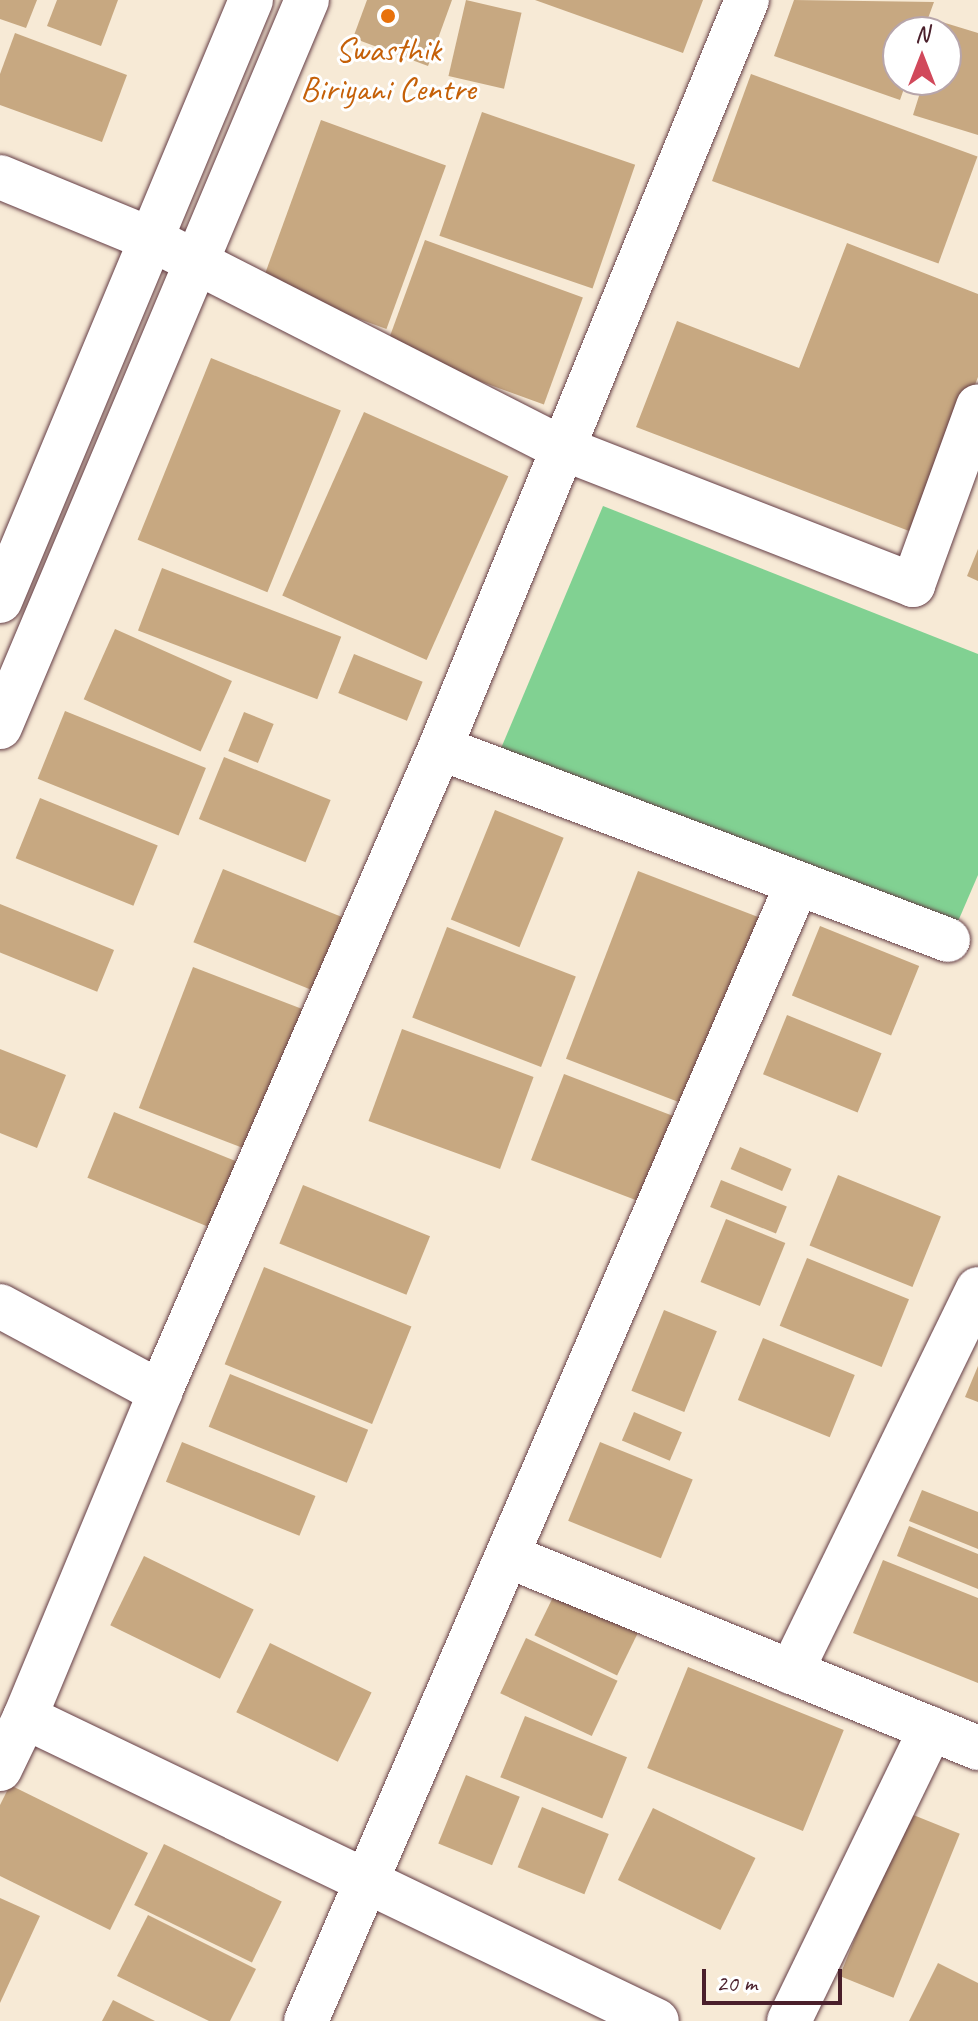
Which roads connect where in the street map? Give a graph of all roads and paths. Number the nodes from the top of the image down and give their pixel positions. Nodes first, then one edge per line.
1 (251, 0) edge
2 (307, 0) edge
3 (747, 0) edge
4 (0, 177) edge
5 (153, 240) junction
6 (199, 267) junction
7 (978, 406) edge
8 (562, 448) junction
9 (3, 584) edge
10 (53, 597) junction
11 (0, 727) edge
12 (440, 748) junction
13 (797, 884) junction
14 (948, 940) dead end
15 (978, 1289) edge
16 (0, 1306) edge
17 (160, 1392) junction
18 (508, 1556) junction
19 (791, 1672) junction
20 (25, 1717) junction
21 (931, 1729) junction
22 (978, 1748) edge
23 (0, 1769) edge
24 (370, 1884) junction
25 (306, 2021) edge
26 (657, 2021) edge
27 (789, 2021) edge

1 - 5 street
2 - 6 street
3 - 8 street
4 - 5 street
5 - 6 street
5 - 9 street
6 - 8 street
6 - 10 street
7 - 8 street
8 - 12 street
9 - 10 street
10 - 11 street
12 - 13 street
12 - 17 street
13 - 14 street
13 - 18 street
15 - 19 street
16 - 17 street
17 - 20 street
18 - 19 street
18 - 24 street
19 - 21 street
20 - 23 street
20 - 24 street
21 - 22 street
21 - 27 street
24 - 25 street
24 - 26 street

